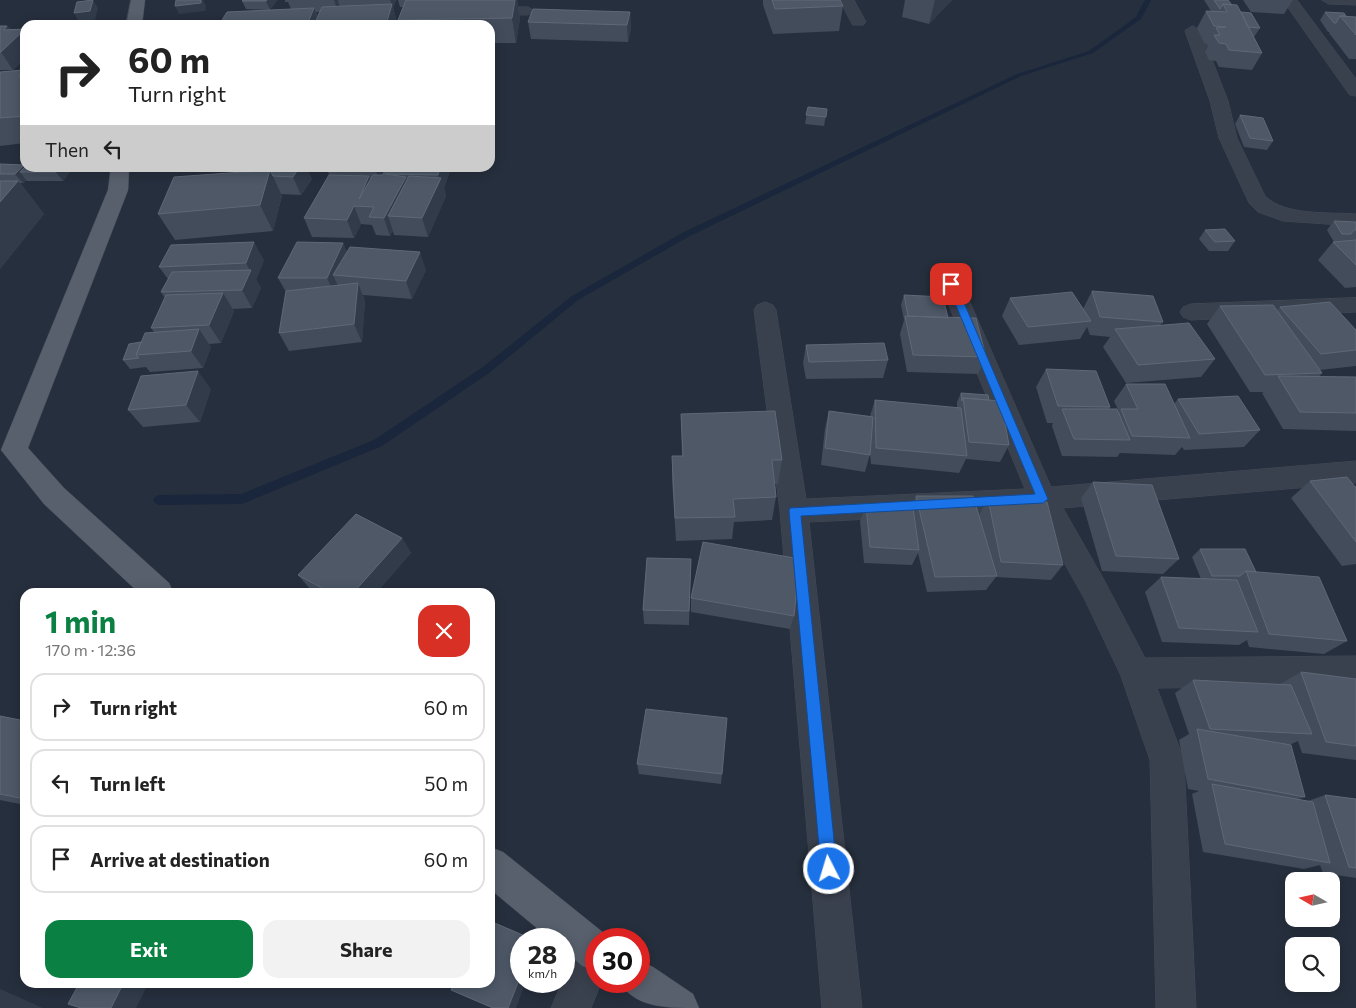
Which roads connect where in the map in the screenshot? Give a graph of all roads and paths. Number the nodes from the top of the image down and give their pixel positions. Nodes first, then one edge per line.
1 (138, 0) edge
2 (846, 0) edge
3 (1290, 0) edge
4 (1329, 0) edge
5 (1356, 1) edge
6 (466, 11) edge
7 (528, 11) dead end
8 (135, 20) edge
9 (858, 22) dead end
10 (1193, 31) dead end
11 (1334, 64) junction
12 (1356, 64) edge
13 (1356, 91) edge
14 (120, 172) edge
15 (1356, 220) edge
16 (951, 284) dead end
17 (1356, 305) edge
18 (765, 310) dead end
19 (1191, 312) dead end
20 (7, 449) edge
21 (1356, 472) edge
22 (1043, 499) junction
23 (794, 511) junction
24 (154, 588) edge
25 (1356, 670) edge
26 (1136, 673) junction
27 (495, 869) edge
28 (585, 943) edge
29 (585, 975) edge
30 (650, 988) edge
31 (571, 1008) edge
32 (679, 1008) edge
33 (842, 1008) edge
34 (1176, 1008) edge

1 - 8 main road
2 - 9 street
3 - 11 street
4 - 5 street
6 - 7 street
10 - 15 street
11 - 12 street
11 - 13 street
14 - 20 main road
16 - 22 street
17 - 19 street
18 - 23 street
20 - 24 main road
21 - 22 street
22 - 23 street
22 - 26 street
23 - 33 street
25 - 26 street
26 - 34 street
27 - 28 main road
29 - 31 street
30 - 32 main road

